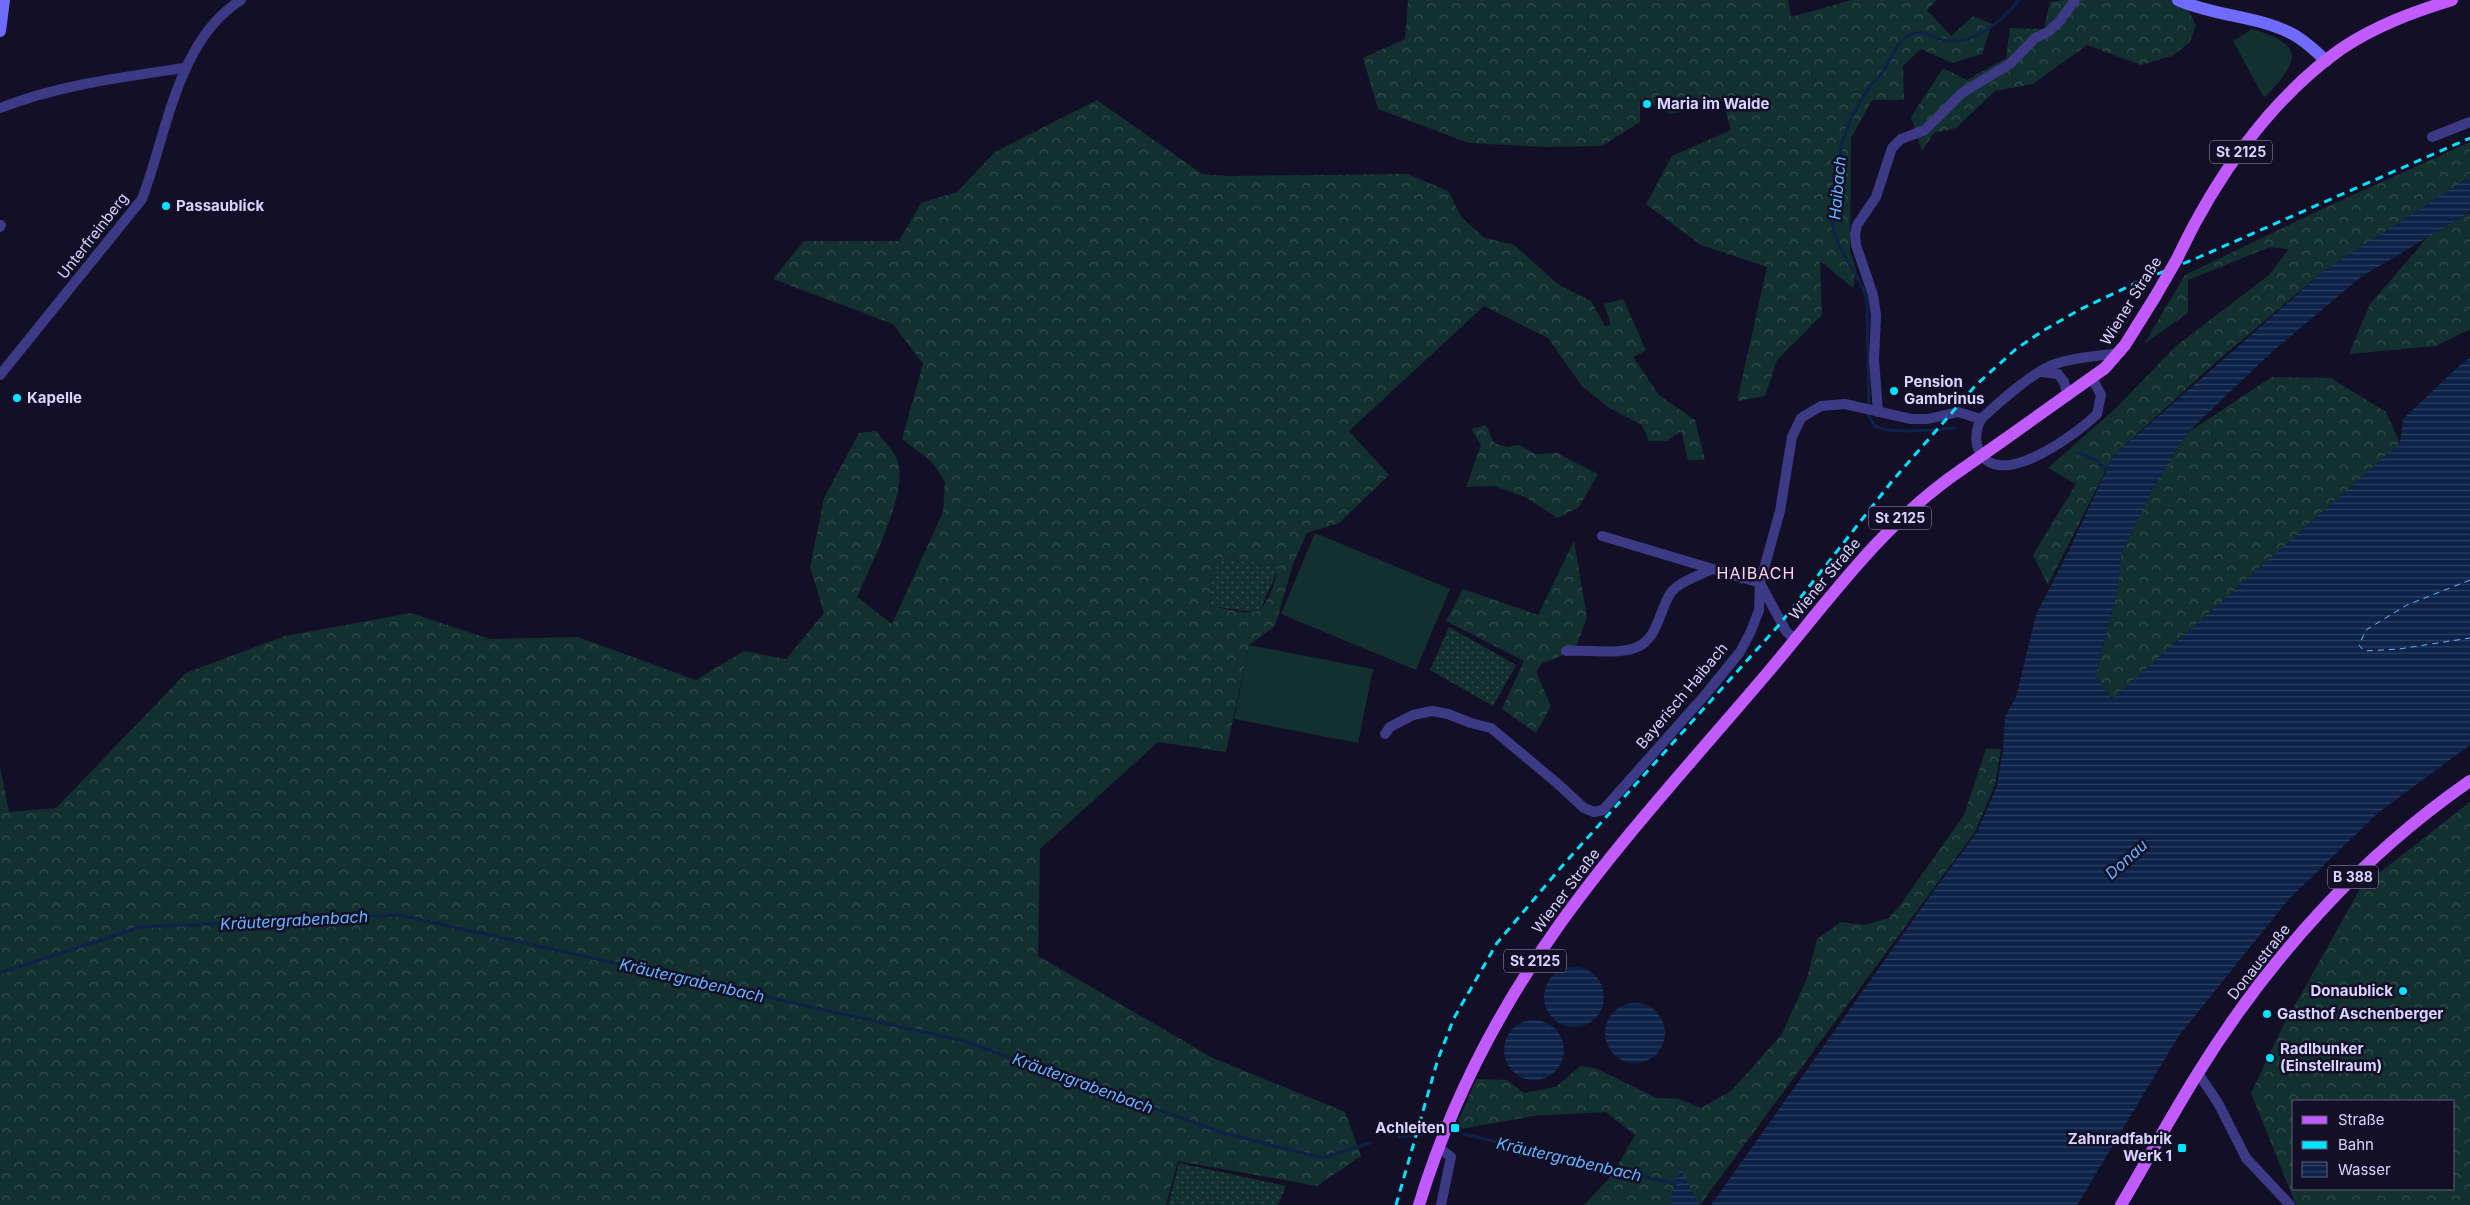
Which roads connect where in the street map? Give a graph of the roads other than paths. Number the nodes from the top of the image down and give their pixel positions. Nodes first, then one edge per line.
1 (241, 0) edge
2 (2075, 0) edge
3 (2178, 0) edge
4 (2452, 0) edge
5 (2, 8) edge
6 (0, 31) edge
7 (2326, 61) junction
8 (184, 68) junction
9 (0, 108) edge
10 (2470, 122) edge
11 (2432, 138) dead end
12 (2120, 352) junction
13 (2040, 372) junction
14 (0, 375) edge
15 (2092, 378) junction
16 (2068, 396) junction
17 (1875, 412) junction
18 (1981, 419) junction
19 (1602, 536) dead end
20 (1710, 570) junction
21 (1760, 583) junction
22 (1796, 640) junction
23 (1566, 651) dead end
24 (1385, 734) dead end
25 (2470, 781) edge
26 (2198, 1073) junction
27 (1438, 1148) junction
28 (1419, 1205) edge
29 (1442, 1205) edge
30 (2121, 1205) edge
31 (2290, 1205) edge

1 - 8 street, Unterfreinberg
2 - 17 street
3 - 7 main road
4 - 7 main road, Wiener Straße / St 2125
5 - 6 main road
7 - 12 main road, Wiener Straße / St 2125, bridge
8 - 9 street
8 - 14 street, Unterfreinberg
10 - 11 street
12 - 13 street
12 - 15 main road, Wiener Straße / St 2125
13 - 16 street
13 - 18 street
15 - 16 main road, Wiener Straße / St 2125
15 - 18 street
16 - 22 main road, Wiener Straße / St 2125, bridge
17 - 18 street, Bayerisch Haibach
17 - 21 street, Bayerisch Haibach
19 - 20 street
20 - 21 street
20 - 23 street
21 - 22 street
21 - 24 street, Bayerisch Haibach
22 - 27 main road, Wiener Straße / St 2125
25 - 26 main road, Donaustraße / B 388
26 - 30 main road, Donaustraße / B 388
26 - 31 street
27 - 28 main road, Wiener Straße / St 2125
27 - 29 street

